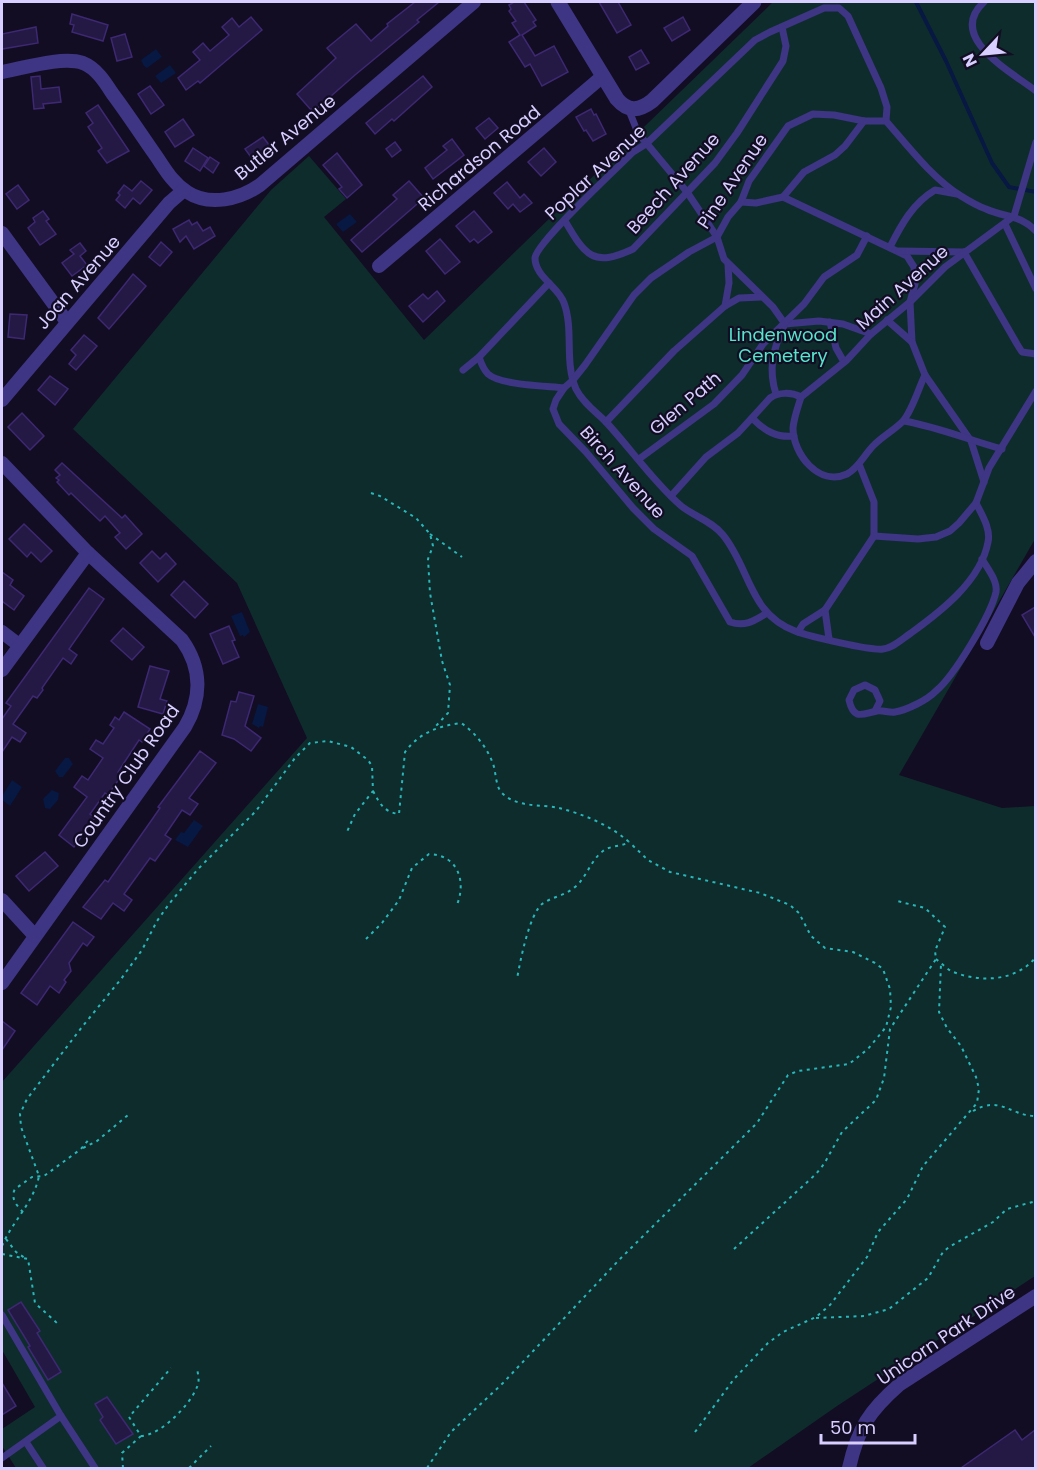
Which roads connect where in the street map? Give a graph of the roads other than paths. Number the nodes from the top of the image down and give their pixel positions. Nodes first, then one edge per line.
1 (474, 2) edge
2 (558, 2) edge
3 (754, 2) edge
4 (984, 2) edge
5 (782, 27) junction
6 (2, 72) edge
7 (603, 76) junction
8 (1035, 91) edge
9 (628, 108) junction
10 (864, 121) junction
11 (886, 121) junction
12 (1035, 142) edge
13 (646, 144) junction
14 (183, 190) junction
15 (687, 192) junction
16 (959, 195) junction
17 (783, 197) junction
18 (741, 202) junction
19 (1014, 216) junction
20 (565, 220) junction
21 (1005, 224) junction
22 (1035, 231) edge
23 (2, 233) edge
24 (867, 236) junction
25 (717, 237) junction
26 (893, 249) junction
27 (964, 252) junction
28 (728, 264) junction
29 (379, 266) dead end
30 (549, 283) junction
31 (1035, 289) edge
32 (762, 297) junction
33 (909, 302) junction
34 (725, 306) junction
35 (887, 320) junction
36 (67, 322) junction
37 (831, 322) junction
38 (785, 324) junction
39 (871, 333) junction
40 (912, 342) junction
41 (1035, 354) edge
42 (479, 357) junction
43 (844, 362) junction
44 (463, 370) dead end
45 (925, 375) junction
46 (573, 380) junction
47 (564, 388) junction
48 (1035, 391) edge
49 (776, 394) junction
50 (801, 397) junction
51 (2, 400) edge
52 (753, 419) junction
53 (904, 421) junction
54 (606, 422) junction
55 (794, 436) junction
56 (971, 441) junction
57 (1002, 449) junction
58 (639, 459) junction
59 (2, 463) edge
60 (859, 464) junction
61 (984, 482) junction
62 (671, 496) junction
63 (976, 503) junction
64 (874, 536) junction
65 (88, 553) junction
66 (982, 559) junction
67 (1035, 561) edge
68 (825, 610) junction
69 (767, 613) junction
70 (2, 632) edge
71 (798, 632) junction
72 (829, 639) junction
73 (987, 643) dead end
74 (20, 645) junction
75 (2, 670) edge
76 (875, 711) junction
77 (2, 900) edge
78 (35, 936) junction
79 (2, 983) edge
80 (1035, 1296) edge
81 (2, 1315) edge
82 (61, 1416) junction
83 (26, 1442) junction
84 (2, 1458) edge
85 (44, 1468) edge
86 (95, 1468) edge
87 (849, 1468) edge

1 - 14 street, Butler Avenue
2 - 7 street
3 - 9 street
4 - 8 lane
5 - 11 lane, Poplar Avenue
5 - 13 lane, Poplar Avenue
5 - 15 lane, Beech Avenue
6 - 14 street
7 - 9 street
7 - 29 street, Richardson Road
9 - 13 lane
10 - 11 lane, Pine Avenue
10 - 17 lane
10 - 18 lane, Pine Avenue
11 - 16 lane
12 - 19 lane, Main Avenue
13 - 15 lane
13 - 20 lane, Poplar Avenue
14 - 36 street, Joan Avenue
15 - 20 lane, Beech Avenue
15 - 25 lane
16 - 19 lane
16 - 26 lane
17 - 18 lane
17 - 24 lane
18 - 25 lane, Pine Avenue
19 - 21 lane, Main Avenue
19 - 22 lane
20 - 30 lane, Poplar Avenue
21 - 27 lane, Main Avenue
21 - 31 lane
23 - 36 street
24 - 26 lane
24 - 38 lane, Glen Path
25 - 28 lane
25 - 46 lane, Pine Avenue
26 - 27 lane
26 - 33 lane
27 - 33 lane, Main Avenue
27 - 41 lane
28 - 32 lane
28 - 34 lane
30 - 42 lane
30 - 46 lane, Poplar Avenue
32 - 34 lane
32 - 38 lane
33 - 35 lane, Main Avenue
33 - 40 lane
34 - 54 lane
35 - 39 lane, Main Avenue
35 - 40 lane
36 - 51 street, Joan Avenue
37 - 38 lane
37 - 39 lane
37 - 43 lane
38 - 49 lane
38 - 58 lane, Glen Path
39 - 43 lane, Main Avenue
40 - 45 lane
42 - 44 lane
42 - 47 lane
43 - 50 lane, Main Avenue
45 - 53 lane
45 - 56 lane
46 - 47 lane, Pine Avenue
46 - 54 lane
47 - 69 lane, Birch Avenue
48 - 57 lane
49 - 50 lane
49 - 52 lane
50 - 55 lane
52 - 55 lane
52 - 62 lane
53 - 56 lane
53 - 60 lane
54 - 58 lane
55 - 60 lane
56 - 57 lane
56 - 61 lane
57 - 61 lane
58 - 62 lane
59 - 65 street, Country Club Road
60 - 64 lane
61 - 63 lane
62 - 69 lane
63 - 64 lane
63 - 66 lane
64 - 68 lane
65 - 74 street
65 - 78 street, Country Club Road
66 - 72 lane
66 - 76 lane
67 - 73 street
68 - 71 lane
68 - 72 lane
69 - 71 lane
70 - 74 street
71 - 72 lane
74 - 75 street
76 - 76 lane
77 - 78 street
78 - 79 street, Country Club Road
80 - 87 street, Unicorn Park Drive
81 - 82 lane
82 - 83 lane
82 - 86 lane
83 - 84 lane
83 - 85 lane

